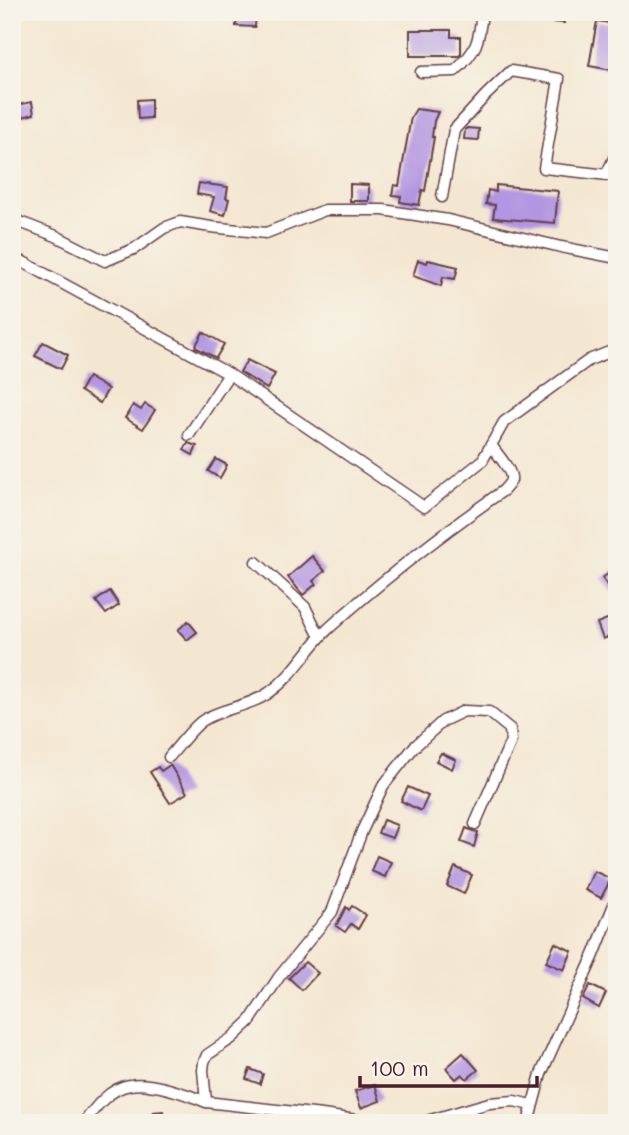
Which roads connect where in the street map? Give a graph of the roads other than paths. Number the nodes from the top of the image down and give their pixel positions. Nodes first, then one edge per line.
1 (482, 12) edge
2 (421, 72) dead end
3 (617, 152) edge
4 (612, 176) edge
5 (442, 197) dead end
6 (12, 219) edge
7 (12, 256) edge
8 (617, 258) edge
9 (617, 349) edge
10 (229, 373) junction
11 (189, 435) dead end
12 (491, 444) junction
13 (256, 562) dead end
14 (320, 636) junction
15 (170, 757) dead end
16 (475, 824) dead end
17 (617, 897) edge
18 (206, 1102) junction
19 (532, 1105) junction
20 (84, 1123) edge
21 (376, 1123) edge
22 (420, 1123) edge
23 (527, 1123) edge

1 - 2 street
3 - 4 street
4 - 5 street
6 - 8 street
7 - 10 street
9 - 12 street
10 - 11 street
10 - 12 street
12 - 14 street
13 - 14 street
14 - 15 street
16 - 18 street
17 - 19 street
18 - 20 street
18 - 21 street
19 - 22 street
19 - 23 street

